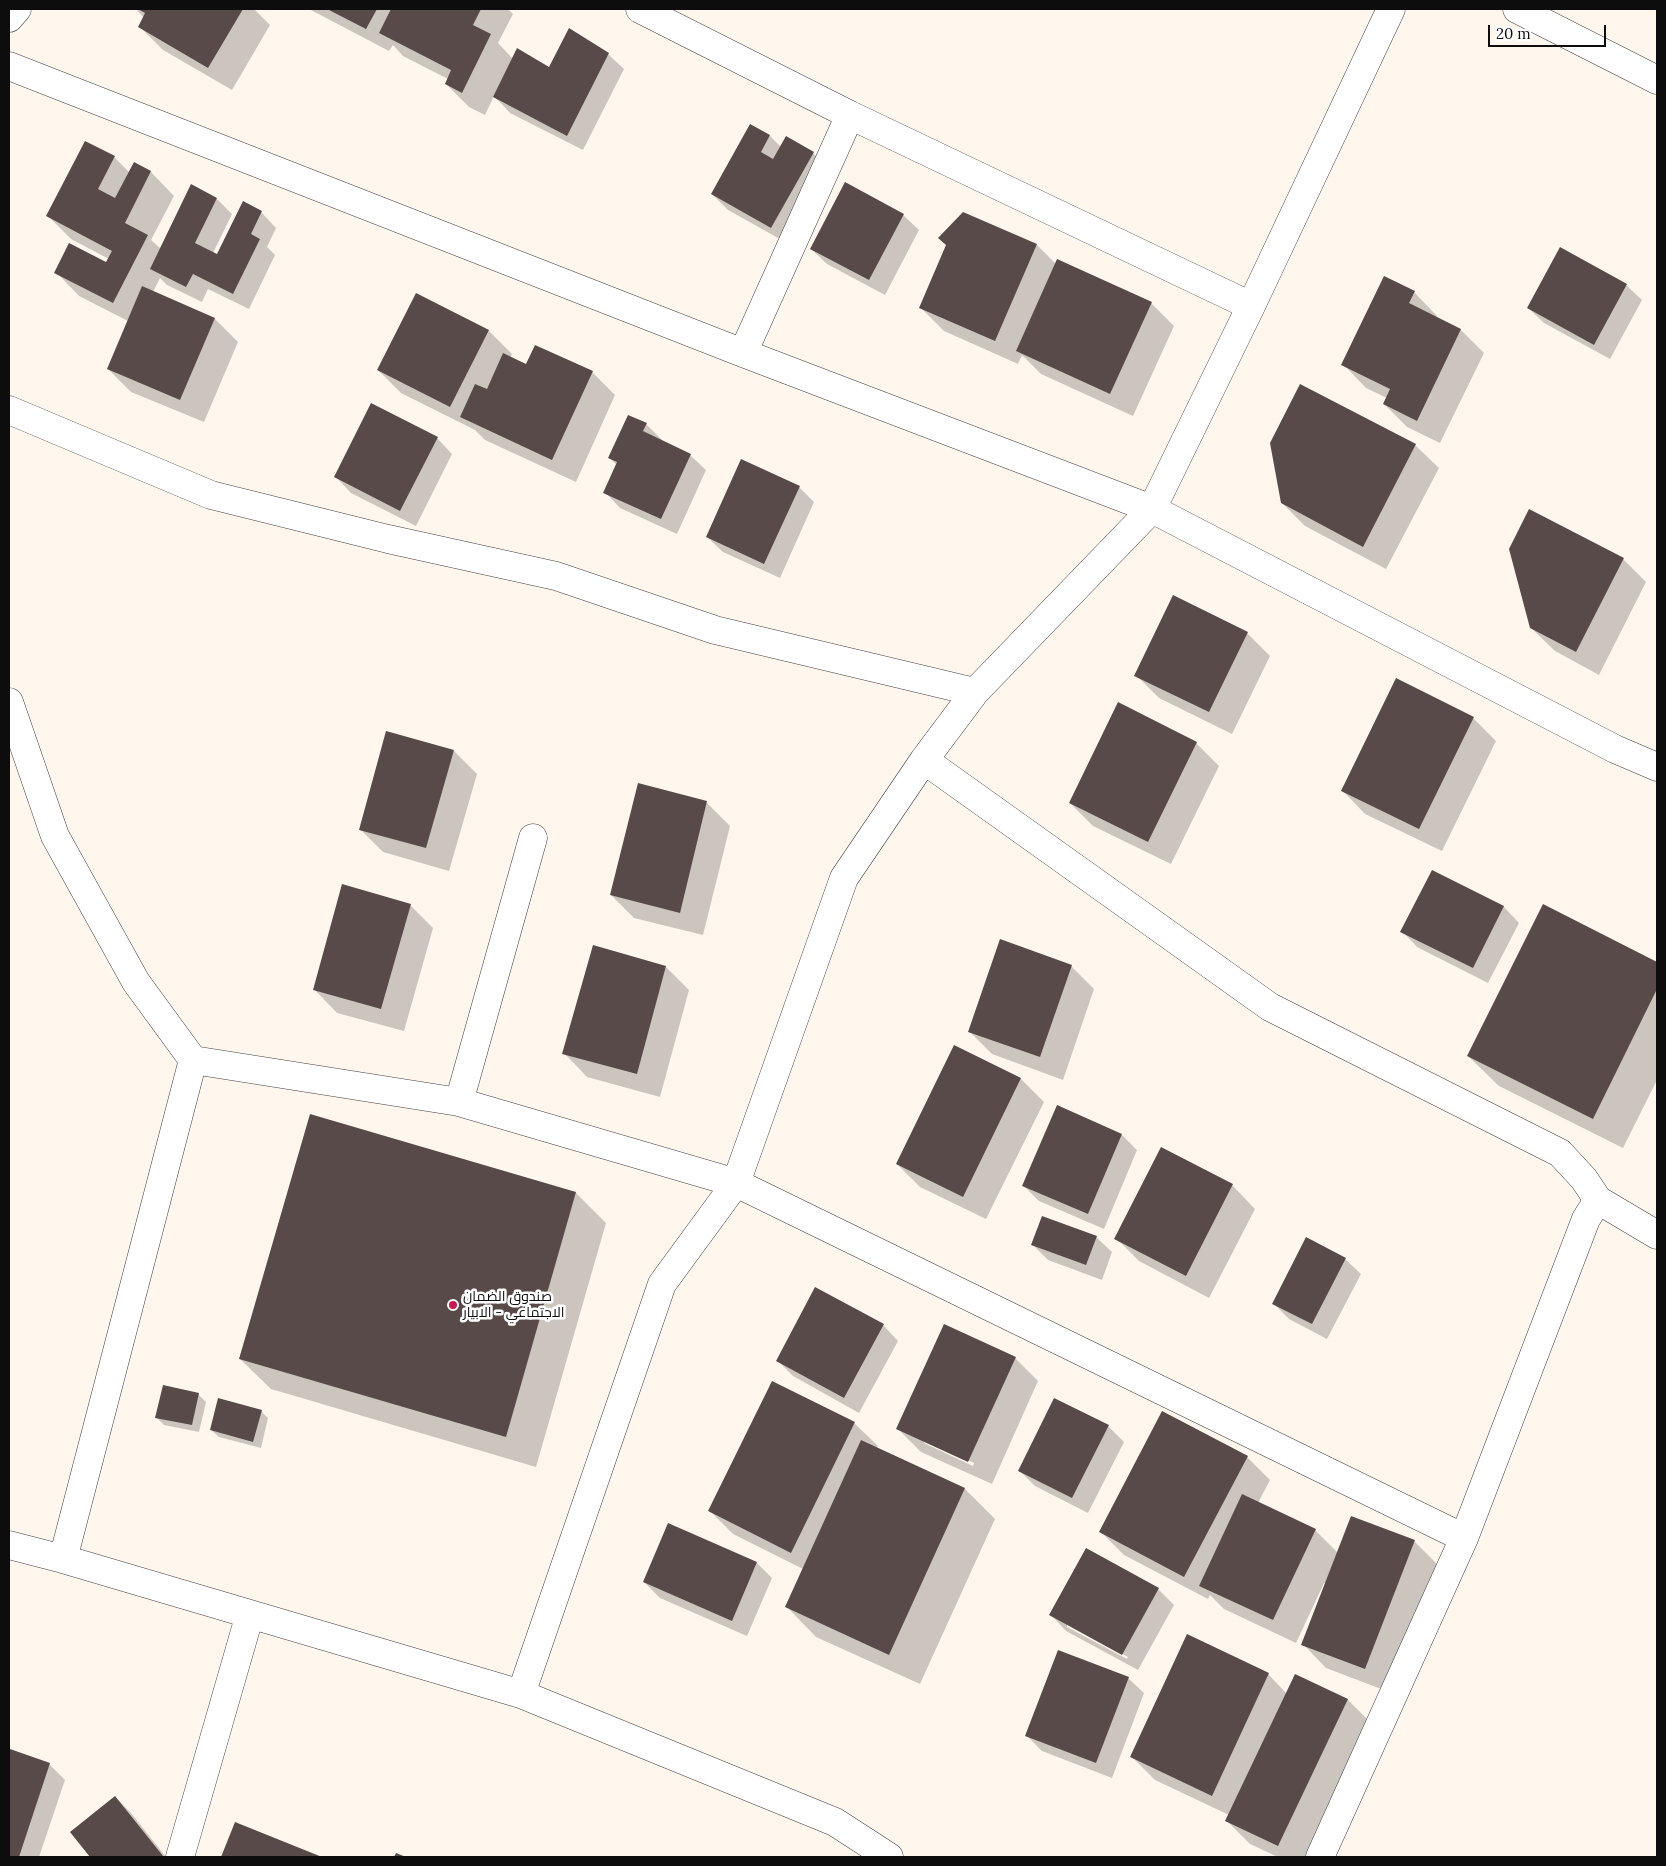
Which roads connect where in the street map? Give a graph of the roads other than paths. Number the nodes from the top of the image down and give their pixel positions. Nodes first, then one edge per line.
1 (17, 9) edge
2 (640, 9) edge
3 (1391, 9) edge
4 (1517, 9) edge
5 (9, 18) edge
6 (9, 66) edge
7 (1657, 80) edge
8 (850, 115) junction
9 (1251, 306) junction
10 (743, 353) junction
11 (9, 410) edge
12 (1152, 508) junction
13 (975, 692) junction
14 (9, 702) edge
15 (924, 760) junction
16 (1657, 767) edge
17 (533, 838) dead end
18 (193, 1060) junction
19 (459, 1102) junction
20 (736, 1184) junction
21 (1598, 1200) junction
22 (1657, 1235) edge
23 (1464, 1538) junction
24 (9, 1545) edge
25 (62, 1559) junction
26 (250, 1614) junction
27 (521, 1694) junction
28 (180, 1857) edge
29 (889, 1857) edge
30 (1320, 1857) edge

1 - 5 street
2 - 8 street
3 - 9 street
4 - 7 street
6 - 10 street
8 - 9 street
8 - 10 street
9 - 12 street
10 - 12 street
11 - 13 street
12 - 13 street
12 - 16 street
13 - 15 street
14 - 18 street
15 - 20 street
15 - 21 street
17 - 19 street
18 - 19 street
18 - 25 street
19 - 20 street
20 - 23 street
20 - 27 street
21 - 22 street
21 - 23 street
23 - 30 street
24 - 25 street
25 - 26 street
26 - 27 street
26 - 28 street
27 - 29 street

